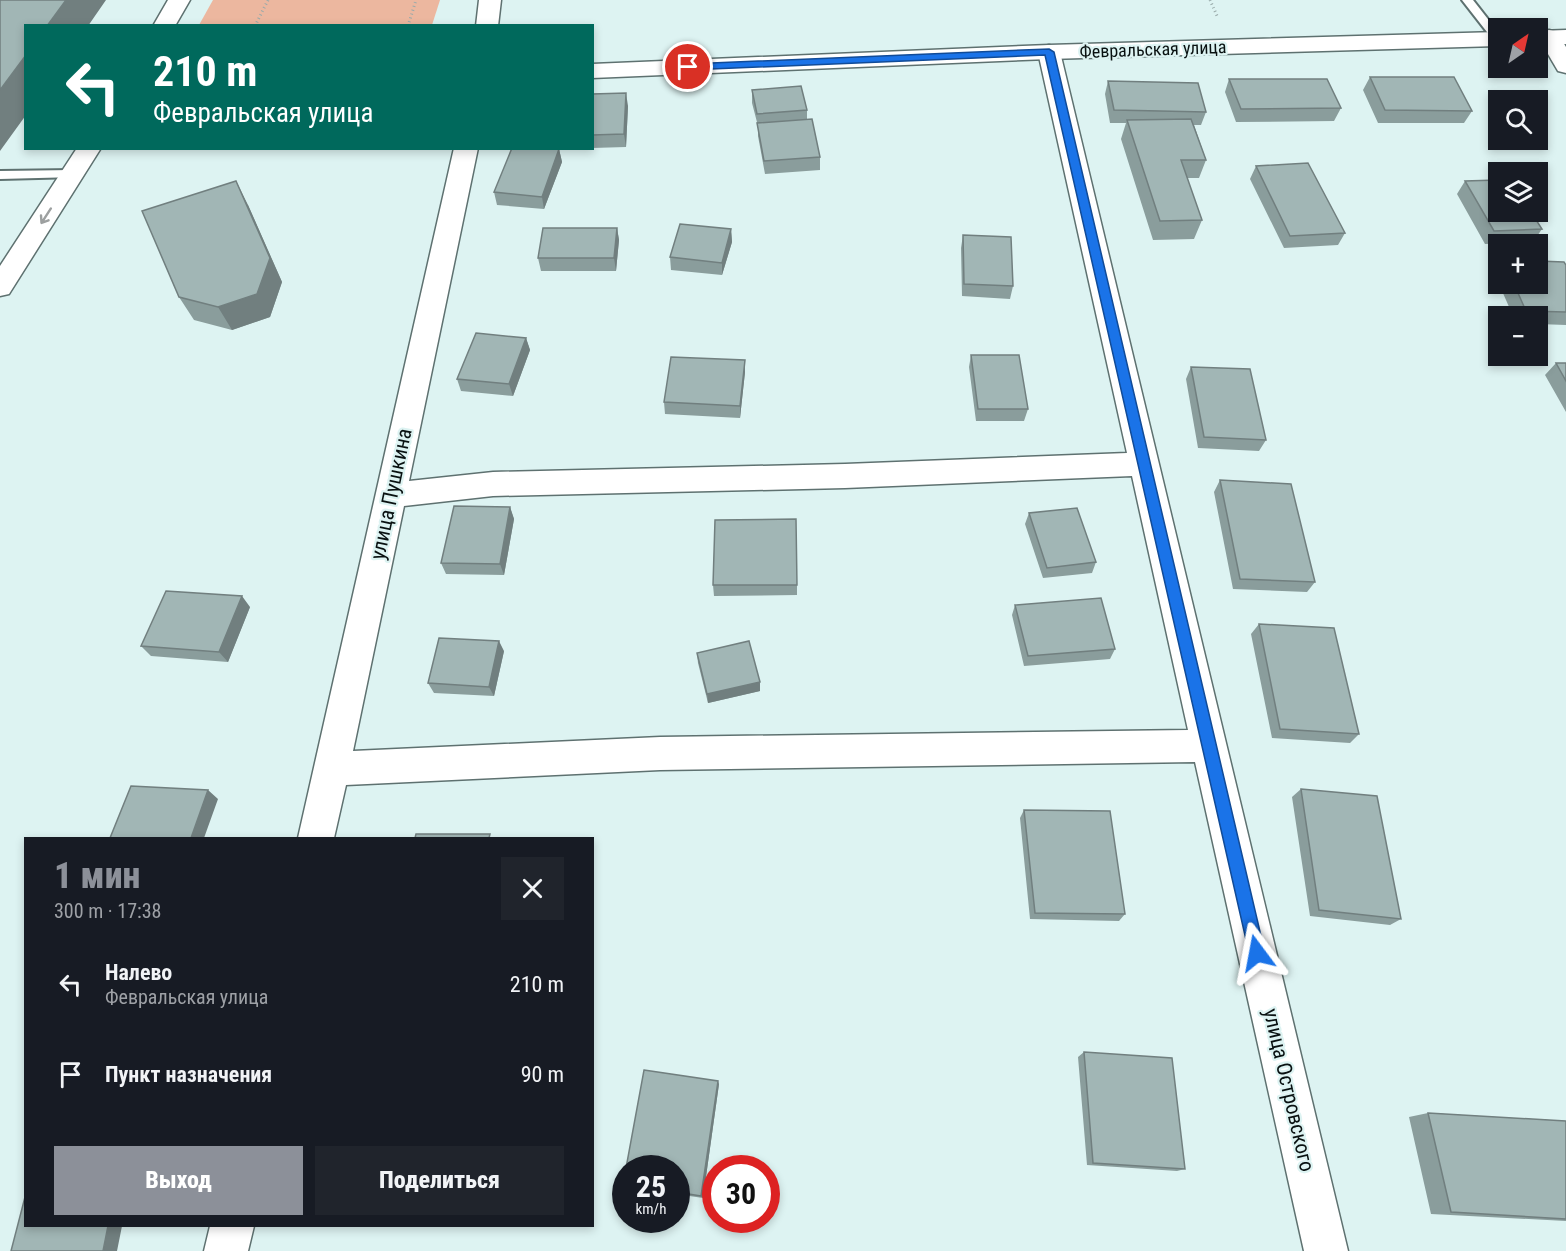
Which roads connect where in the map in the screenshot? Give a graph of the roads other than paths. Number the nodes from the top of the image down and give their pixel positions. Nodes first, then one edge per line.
1 (179, 0) edge
2 (490, 0) edge
3 (1467, 0) edge
4 (165, 24) edge
5 (487, 24) edge
6 (1488, 26) edge
7 (1551, 37) edge
8 (1488, 39) edge
9 (1049, 52) junction
10 (1566, 66) edge
11 (594, 71) edge
12 (88, 150) edge
13 (466, 150) edge
14 (73, 174) junction
15 (0, 175) edge
16 (0, 287) edge
17 (1144, 464) junction
18 (391, 495) junction
19 (1209, 746) junction
20 (331, 769) junction
21 (316, 837) edge
22 (232, 1227) edge
23 (226, 1251) edge
24 (1326, 1251) edge

1 - 4 street
2 - 5 street
3 - 6 lane
7 - 10 street
8 - 9 street, Февральская улица
9 - 11 street, Февральская улица
9 - 17 street, улица Островского
12 - 14 street
13 - 18 street, улица Пушкина
14 - 15 lane
14 -> 16 street
17 - 18 street
17 - 19 street, улица Островского
18 - 20 street, улица Пушкина
19 - 20 street
19 - 24 street, улица Островского
20 - 21 street, улица Пушкина
22 - 23 street

